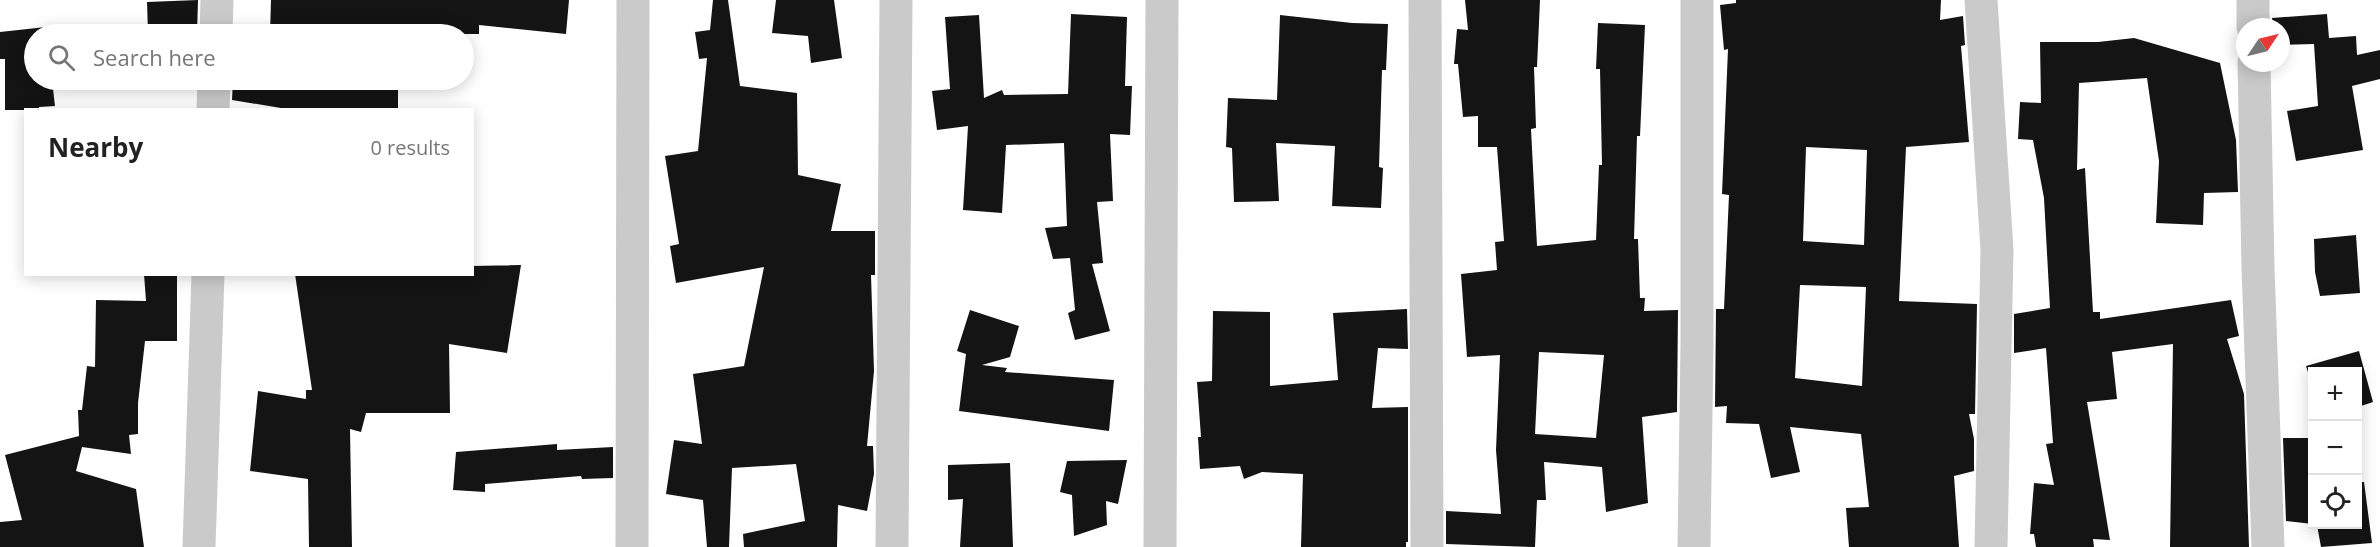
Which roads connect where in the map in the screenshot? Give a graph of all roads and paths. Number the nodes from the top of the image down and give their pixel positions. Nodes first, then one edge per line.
1 (217, 0) edge
2 (633, 0) edge
3 (896, 0) edge
4 (1161, 0) edge
5 (1425, 0) edge
6 (1696, 0) edge
7 (1981, 0) edge
8 (2253, 0) edge
9 (2253, 18) edge
10 (216, 24) edge
11 (2254, 72) edge
12 (214, 90) edge
13 (213, 108) edge
14 (208, 276) edge
15 (199, 547) edge
16 (632, 547) edge
17 (892, 547) edge
18 (1160, 547) edge
19 (1427, 547) edge
20 (1694, 547) edge
21 (1991, 547) edge
22 (2268, 547) edge

1 - 10 street
2 - 16 street
3 - 17 street
4 - 18 street
5 - 19 street
6 - 20 street
7 - 21 street
8 - 9 street
11 - 22 street
12 - 13 street
14 - 15 street

